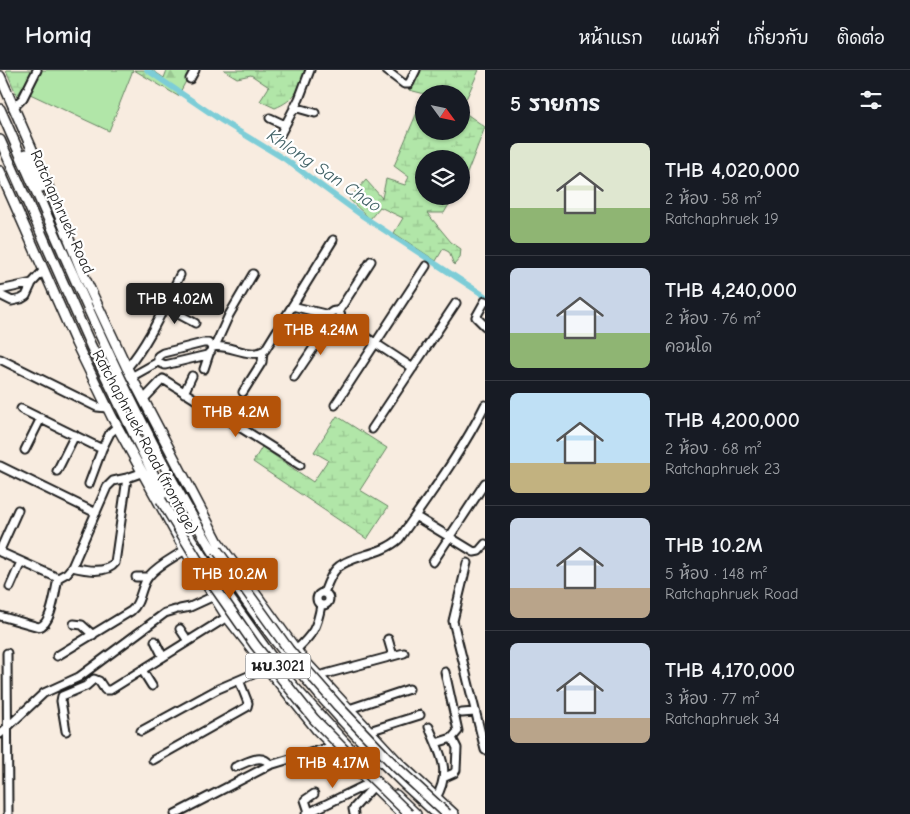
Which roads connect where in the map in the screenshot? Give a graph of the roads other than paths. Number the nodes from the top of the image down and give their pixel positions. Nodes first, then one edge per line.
1 (37, 70) edge
2 (195, 70) edge
3 (310, 70) edge
4 (416, 70) edge
5 (387, 71) dead end
6 (0, 76) edge
7 (190, 79) dead end
8 (0, 105) edge
9 (294, 107) junction
10 (13, 108) junction
11 (0, 109) edge
12 (315, 113) dead end
13 (270, 118) dead end
14 (285, 125) junction
15 (280, 135) dead end
16 (0, 140) edge
17 (0, 171) edge
18 (31, 212) junction
19 (63, 227) junction
20 (333, 240) dead end
21 (371, 261) dead end
22 (43, 266) junction
23 (426, 266) dead end
24 (253, 274) dead end
25 (180, 275) dead end
26 (32, 283) junction
27 (0, 290) edge
28 (0, 295) edge
29 (485, 302) edge
30 (456, 303) dead end
31 (292, 306) junction
32 (164, 307) junction
33 (338, 312) junction
34 (330, 318) junction
35 (340, 320) junction
36 (195, 322) dead end
37 (485, 326) edge
38 (375, 343) junction
39 (212, 349) junction
40 (263, 352) junction
41 (0, 359) edge
42 (158, 362) junction
43 (204, 368) dead end
44 (413, 368) junction
45 (129, 373) junction
46 (192, 376) dead end
47 (294, 377) dead end
48 (243, 392) dead end
49 (184, 393) junction
50 (143, 400) junction
51 (335, 405) dead end
52 (485, 405) edge
53 (107, 408) junction
54 (22, 409) dead end
55 (139, 417) junction
56 (41, 418) junction
57 (372, 429) dead end
58 (118, 430) junction
59 (75, 435) junction
60 (102, 449) junction
61 (25, 450) dead end
62 (300, 465) dead end
63 (0, 466) edge
64 (57, 471) dead end
65 (143, 472) junction
66 (127, 478) junction
67 (485, 483) edge
68 (89, 484) dead end
69 (163, 499) junction
70 (18, 510) dead end
71 (96, 513) junction
72 (415, 516) junction
73 (450, 538) junction
74 (485, 544) edge
75 (219, 549) junction
76 (185, 550) junction
77 (0, 551) edge
78 (22, 562) junction
79 (433, 562) dead end
80 (467, 563) dead end
81 (72, 567) junction
82 (136, 577) dead end
83 (148, 577) junction
84 (58, 578) junction
85 (10, 587) dead end
86 (214, 596) junction
87 (0, 616) edge
88 (227, 617) junction
89 (74, 624) dead end
90 (180, 629) dead end
91 (92, 635) junction
92 (388, 639) dead end
93 (155, 641) dead end
94 (188, 641) junction
95 (296, 650) junction
96 (6, 653) dead end
97 (404, 653) dead end
98 (57, 656) dead end
99 (393, 656) junction
100 (164, 657) junction
101 (302, 658) junction
102 (267, 668) junction
103 (142, 670) junction
104 (445, 672) dead end
105 (318, 676) junction
106 (239, 680) junction
107 (152, 686) dead end
108 (408, 689) dead end
109 (330, 705) junction
110 (314, 710) junction
111 (349, 710) junction
112 (475, 712) junction
113 (462, 713) dead end
114 (420, 715) dead end
115 (430, 726) dead end
116 (7, 728) junction
117 (66, 731) dead end
118 (141, 731) dead end
119 (369, 732) junction
120 (0, 734) edge
121 (452, 738) junction
122 (436, 743) junction
123 (333, 746) junction
124 (485, 750) edge
125 (153, 760) dead end
126 (349, 762) junction
127 (270, 765) junction
128 (235, 767) dead end
129 (445, 777) junction
130 (372, 785) junction
131 (314, 794) dead end
132 (436, 798) junction
133 (308, 813) edge
134 (8, 814) edge
135 (175, 814) edge
136 (354, 814) edge
137 (402, 814) edge
138 (409, 814) edge
139 (416, 814) edge
140 (437, 814) edge
141 (447, 814) edge
142 (454, 814) edge

1 - 10 street
2 - 7 street
3 - 9 street
4 - 5 street
6 - 10 main road, Ratchaphruek Road (frontage)
8 - 19 main road
9 - 12 street
9 - 14 street
10 - 19 main road, Ratchaphruek Road (frontage)
11 - 55 main road, Ratchaphruek Road / นบ.3021
13 - 14 street
14 - 15 street
16 - 18 main road, Ratchaphruek Road / นบ.3021
17 - 22 main road, Ratchaphruek Road (frontage) / นบ.3021
18 - 22 main road
18 - 69 main road, Ratchaphruek Road / นบ.3021
19 - 45 main road, Ratchaphruek Road (frontage)
20 - 31 street
21 - 33 street
22 - 26 street
22 - 53 main road, Ratchaphruek Road (frontage) / นบ.3021
23 - 38 street
24 - 39 street
25 - 32 street
26 - 27 street
26 - 28 street
29 - 37 street
30 - 44 street
31 - 34 street
31 - 40 street
32 - 36 street
32 - 45 street
33 - 34 street
33 - 35 street
34 - 35 street
34 - 47 street
35 - 38 street
38 - 44 street
38 - 51 street
39 - 40 street
39 - 42 street
39 - 42 street
39 - 43 street
40 - 48 street
41 - 53 street
42 - 45 street
44 - 57 street
45 - 50 main road, Ratchaphruek Road (frontage)
46 - 49 street
49 - 50 street
49 - 62 street
50 - 75 main road, Ratchaphruek Road (frontage)
52 - 72 street
53 - 58 main road, Ratchaphruek Road (frontage) / นบ.3021
54 - 56 street
55 - 75 main road
55 - 109 main road, Ratchaphruek Road / นบ.3021
56 - 59 street
56 - 61 street
58 - 60 street
58 - 65 main road, Ratchaphruek Road (frontage) / นบ.3021
59 - 60 street
59 - 64 street
60 - 68 street
63 - 71 street
65 - 66 street
65 - 69 main road
65 - 76 main road, Ratchaphruek Road (frontage) / นบ.3021
66 - 71 street
66 - 81 street
67 - 73 street
69 - 110 main road, Ratchaphruek Road / นบ.3021
69 - 138 main road, bridge
70 - 77 street
71 - 81 street
72 - 73 street
72 - 95 street
73 - 74 street
73 - 79 street
75 - 95 main road, Ratchaphruek Road (frontage)
75 - 141 main road, bridge
76 - 83 street
76 - 86 main road, Ratchaphruek Road (frontage) / นบ.3021
77 - 78 street
78 - 84 street
78 - 85 street
80 - 112 street
81 - 84 street
82 - 83 street
83 - 91 street
84 - 87 street
86 - 88 main road, Ratchaphruek Road (frontage) / นบ.3021
86 - 116 street
88 - 94 street
88 - 102 main road, Ratchaphruek Road (frontage) / นบ.3021
89 - 91 street
90 - 94 street
91 - 98 street
92 - 99 street
93 - 100 street
94 - 100 street
95 - 101 main road, Ratchaphruek Road (frontage)
96 - 116 street
97 - 99 street
99 - 105 street
100 - 103 street
101 - 105 main road, Ratchaphruek Road (frontage)
101 - 109 main road
102 - 106 street
102 - 123 main road, Ratchaphruek Road (frontage) / นบ.3021
103 - 107 street
103 - 117 street
104 - 121 street
105 - 111 main road, Ratchaphruek Road (frontage)
106 - 118 street
106 - 125 street
108 - 111 street
109 - 140 main road, Ratchaphruek Road / นบ.3021
110 - 126 main road
110 - 139 main road, Ratchaphruek Road / นบ.3021
111 - 119 main road, Ratchaphruek Road (frontage)
112 - 113 street
112 - 124 street
114 - 119 street
115 - 122 street
116 - 120 street
116 - 134 street
119 - 132 main road, Ratchaphruek Road (frontage)
121 - 122 street
121 - 129 street
122 - 129 street
123 - 126 main road, Ratchaphruek Road (frontage) / นบ.3021
123 - 127 street
126 - 130 main road, Ratchaphruek Road (frontage)
127 - 128 street
127 - 135 street
129 - 132 street
130 - 133 street
130 - 136 street
130 - 137 main road, Ratchaphruek Road (frontage)
131 - 133 street
132 - 142 main road, Ratchaphruek Road (frontage)

